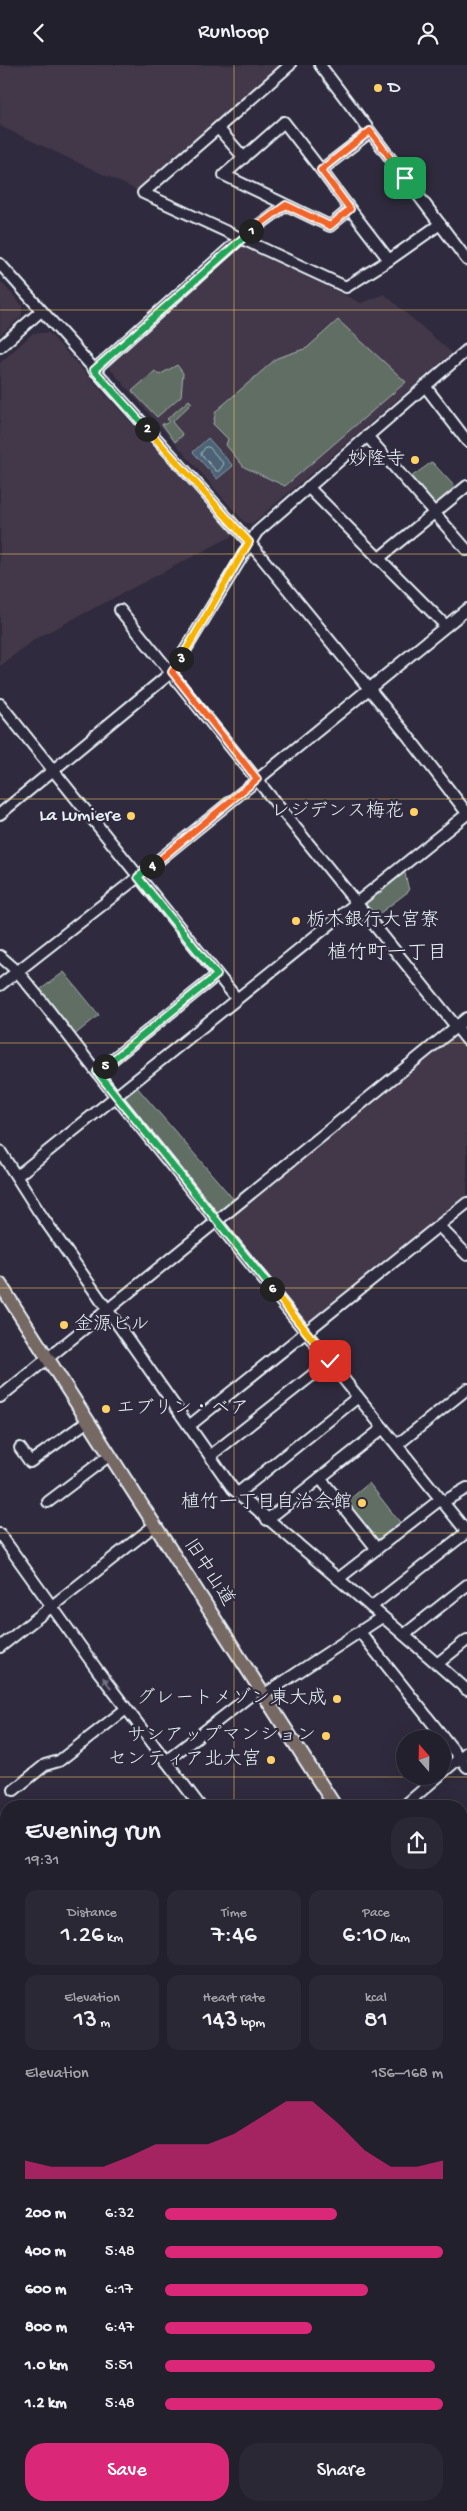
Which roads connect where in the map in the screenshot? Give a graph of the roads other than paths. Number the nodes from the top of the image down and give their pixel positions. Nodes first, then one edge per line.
1 (290, 65) edge
2 (320, 65) edge
3 (218, 128) junction
4 (370, 131) junction
5 (244, 158) junction
6 (321, 170) junction
7 (286, 205) junction
8 (350, 209) junction
9 (440, 225) junction
10 (240, 239) junction
11 (389, 260) junction
12 (467, 260) edge
13 (0, 264) edge
14 (41, 311) junction
15 (0, 347) edge
16 (467, 350) edge
17 (94, 370) junction
18 (424, 386) junction
19 (367, 436) junction
20 (467, 441) edge
21 (467, 486) edge
22 (308, 487) junction
23 (434, 513) junction
24 (249, 542) junction
25 (467, 550) edge
26 (378, 559) junction
27 (467, 609) edge
28 (120, 610) dead end
29 (446, 626) junction
30 (172, 672) junction
31 (368, 689) junction
32 (0, 705) edge
33 (53, 770) junction
34 (257, 779) junction
35 (0, 814) edge
36 (467, 814) edge
37 (138, 877) junction
38 (356, 903) junction
39 (0, 957) edge
40 (17, 971) junction
41 (217, 975) junction
42 (0, 985) edge
43 (237, 999) junction
44 (467, 1018) edge
45 (456, 1026) junction
46 (467, 1039) edge
47 (97, 1072) junction
48 (116, 1097) junction
49 (0, 1151) edge
50 (17, 1176) junction
51 (467, 1203) edge
52 (216, 1220) junction
53 (438, 1226) junction
54 (467, 1255) edge
55 (0, 1284) edge
56 (106, 1309) junction
57 (306, 1332) junction
58 (48, 1358) junction
59 (330, 1361) junction
60 (467, 1389) edge
61 (0, 1397) edge
62 (358, 1397) junction
63 (88, 1421) junction
64 (189, 1426) junction
65 (383, 1428) junction
66 (397, 1445) junction
67 (20, 1448) dead end
68 (110, 1455) junction
69 (210, 1456) junction
70 (320, 1478) junction
71 (467, 1487) edge
72 (238, 1493) junction
73 (48, 1501) dead end
74 (442, 1501) junction
75 (267, 1520) junction
76 (155, 1525) junction
77 (467, 1532) edge
78 (0, 1534) edge
79 (377, 1549) junction
80 (338, 1579) junction
81 (467, 1585) edge
82 (51, 1607) junction
83 (371, 1607) junction
84 (382, 1617) junction
85 (360, 1632) junction
86 (404, 1635) junction
87 (467, 1640) edge
88 (0, 1647) edge
89 (437, 1664) junction
90 (465, 1686) edge
91 (262, 1691) junction
92 (126, 1709) junction
93 (463, 1755) edge
94 (166, 1761) junction
95 (451, 1765) edge
96 (467, 1767) edge
97 (428, 1785) edge
98 (14, 1790) dead end
99 (195, 1800) edge
100 (331, 1800) edge
101 (411, 1800) edge

1 - 3 street
2 - 4 street
3 - 5 street
3 - 10 street
4 - 6 street
4 - 9 street
5 - 6 street
5 - 7 street
6 - 8 street
7 - 8 street
7 - 10 street
8 - 11 street
9 - 11 street
9 - 12 street
10 - 11 street
10 - 17 street
13 - 14 street
14 - 15 street
14 - 17 street
16 - 18 street
17 - 24 street
18 - 19 street
18 - 20 street
19 - 22 street
19 - 23 street
21 - 23 street
22 - 24 street
22 - 26 street
23 - 25 street
23 - 26 street
24 - 30 street
24 - 31 street
26 - 29 street
27 - 29 street
28 - 30 street
29 - 31 street
30 - 33 street
30 - 34 street
31 - 34 street
31 - 36 street
32 - 33 street
33 - 35 street
33 - 37 street
34 - 37 street
34 - 38 street
36 - 38 street
37 - 40 street
37 - 41 street
38 - 43 street
38 - 45 street
39 - 40 street
40 - 42 street
40 - 47 street
41 - 43 street
41 - 47 street
43 - 48 street
44 - 45 street
45 - 46 street
45 - 52 street
47 - 48 street
48 - 50 street
48 - 52 street
49 - 50 street
50 - 56 street
51 - 53 street
52 - 56 street
52 - 57 street
53 - 54 street
53 - 57 street
55 - 58 main road, 旧中山道
56 - 58 street
56 - 64 street
57 - 59 street
57 - 64 street
58 - 61 street
58 - 63 main road, 旧中山道
59 - 62 street
59 - 69 street
60 - 66 street
62 - 65 street
62 - 72 street
63 - 67 street
63 - 68 main road, 旧中山道
64 - 69 street
65 - 66 street
65 - 70 street
66 - 74 street
68 - 73 street
68 - 76 main road, 旧中山道
69 - 72 street
70 - 75 street
70 - 79 street
71 - 74 street
72 - 75 street
74 - 77 street
74 - 79 street
75 - 80 street
76 - 82 street
76 - 91 main road, 旧中山道
77 - 83 street
78 - 82 street
79 - 80 street
80 - 83 street
81 - 86 street
82 - 88 street
92 -> 82 street
83 - 84 street
84 - 85 street
84 - 86 street
85 - 91 street
85 - 93 street
86 - 89 street
87 - 89 street
89 - 90 street
91 - 94 street
91 - 100 main road, 旧中山道
92 - 94 street
92 - 98 street
93 - 95 street
93 - 96 street
94 - 99 street
97 - 101 street

